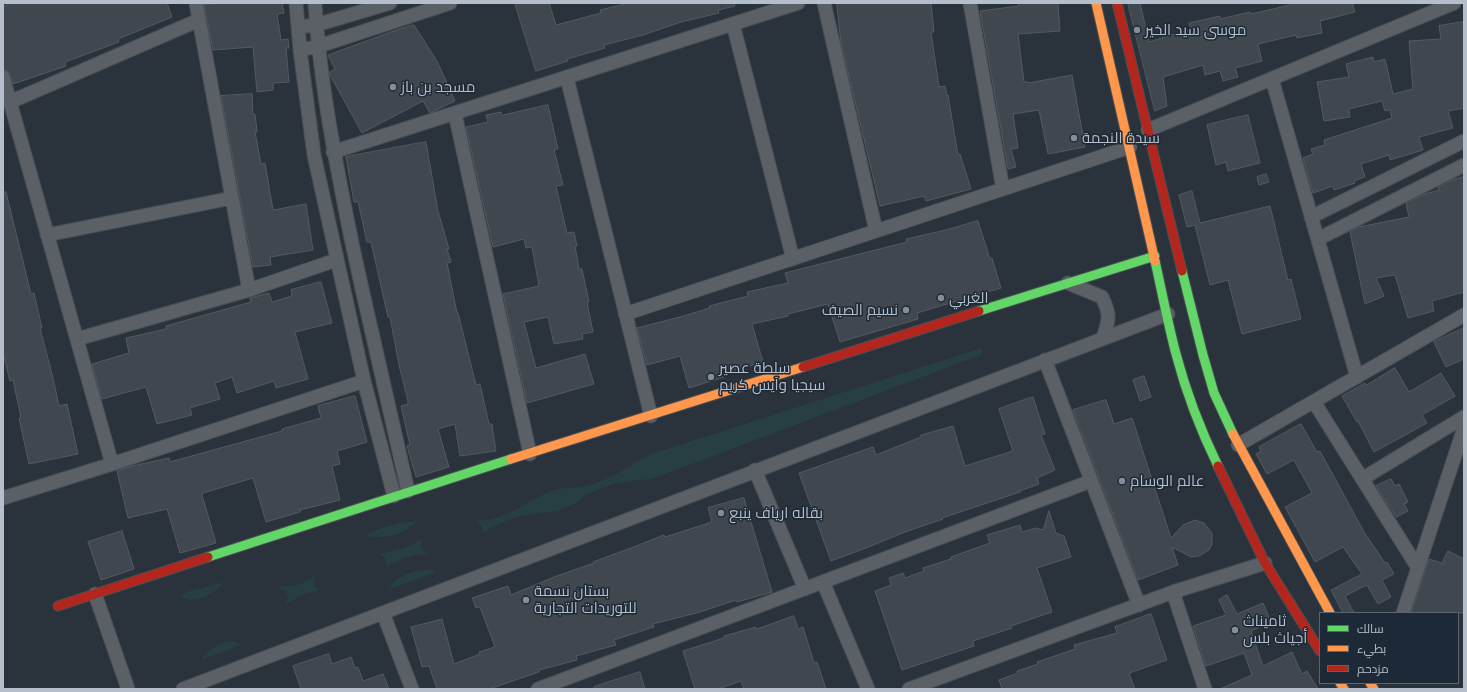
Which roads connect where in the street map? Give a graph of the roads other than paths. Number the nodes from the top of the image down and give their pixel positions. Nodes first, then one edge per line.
1 (196, 3) edge
2 (296, 3) edge
3 (315, 3) edge
4 (390, 3) edge
5 (450, 3) edge
6 (798, 3) edge
7 (824, 3) edge
8 (970, 3) edge
9 (1096, 3) edge
10 (1117, 3) edge
11 (1454, 3) edge
12 (199, 20) junction
13 (733, 24) junction
14 (316, 25) junction
15 (298, 27) junction
16 (319, 46) junction
17 (300, 50) junction
18 (3, 77) edge
19 (568, 78) junction
20 (1272, 79) junction
21 (10, 102) junction
22 (454, 114) junction
23 (1148, 130) junction
24 (1464, 141) edge
25 (1130, 147) junction
26 (333, 152) junction
27 (1464, 165) edge
28 (1003, 189) junction
29 (232, 198) junction
30 (1311, 217) junction
31 (876, 231) junction
32 (48, 235) junction
33 (1318, 239) junction
34 (1155, 256) junction
35 (793, 259) junction
36 (336, 260) junction
37 (1068, 284) junction
38 (249, 290) junction
39 (626, 314) junction
40 (1168, 314) junction
41 (1464, 315) edge
42 (1103, 338) junction
43 (77, 339) junction
44 (1045, 360) junction
45 (1357, 377) junction
46 (364, 381) junction
47 (1314, 402) junction
48 (651, 416) junction
49 (1464, 417) edge
50 (1464, 428) edge
51 (1238, 445) junction
52 (530, 454) junction
53 (112, 464) junction
54 (755, 470) junction
55 (1362, 479) junction
56 (1091, 481) junction
57 (408, 491) junction
58 (394, 496) junction
59 (3, 498) edge
60 (1265, 563) junction
61 (1418, 568) junction
62 (823, 582) junction
63 (805, 589) junction
64 (1174, 592) junction
65 (95, 594) junction
66 (1139, 605) junction
67 (58, 606) dead end
68 (1329, 612) edge
69 (1403, 612) edge
70 (383, 613) junction
71 (1319, 649) edge
72 (561, 685) edge
73 (128, 689) edge
74 (183, 689) edge
75 (412, 689) edge
76 (538, 689) edge
77 (868, 689) edge
78 (909, 689) edge
79 (1205, 689) edge

1 - 12 street
2 - 15 street
3 - 14 street
4 - 14 street
5 - 16 street
6 - 13 street
7 - 31 street
8 - 28 street
9 - 25 main road
10 - 23 main road
11 - 20 street
12 - 21 street
12 - 29 street
13 - 19 street
13 - 35 street
14 - 15 street
14 - 16 street
15 - 17 street
16 - 17 street
16 - 26 street
17 - 36 street
18 - 21 street
19 - 22 street
19 - 39 street
20 - 23 street
20 - 30 street
21 - 32 street
22 - 26 street
22 - 52 street
23 - 51 main road
24 - 30 street
25 - 28 street
25 - 34 main road
26 - 57 street
27 - 33 street
28 - 31 street
29 - 32 street
29 - 38 street
30 - 33 street
31 - 35 street
32 - 43 street
33 - 45 street
34 - 37 main road
34 - 40 main road
35 - 39 street
36 - 38 street
36 - 46 street
37 - 42 street
37 - 48 main road
38 - 43 street
39 - 48 street
40 - 42 street
40 - 60 main road
41 - 45 street
42 - 44 street
43 - 53 street
44 - 54 street
44 - 56 street
45 - 47 street
46 - 53 street
46 - 58 street
47 - 51 street
47 - 55 street
48 - 52 main road
49 - 55 street
50 - 61 street
51 - 68 main road
52 - 57 main road
53 - 59 street
54 - 63 street
54 - 70 street
55 - 61 street
56 - 62 street
56 - 66 street
57 - 58 main road
58 - 65 main road
60 - 64 street
60 - 71 main road
61 - 69 street
62 - 63 street
62 - 77 street
63 - 72 street
64 - 66 street
64 - 79 street
65 - 67 main road
65 - 73 street
66 - 78 street
70 - 74 street
70 - 75 street
72 - 76 street

